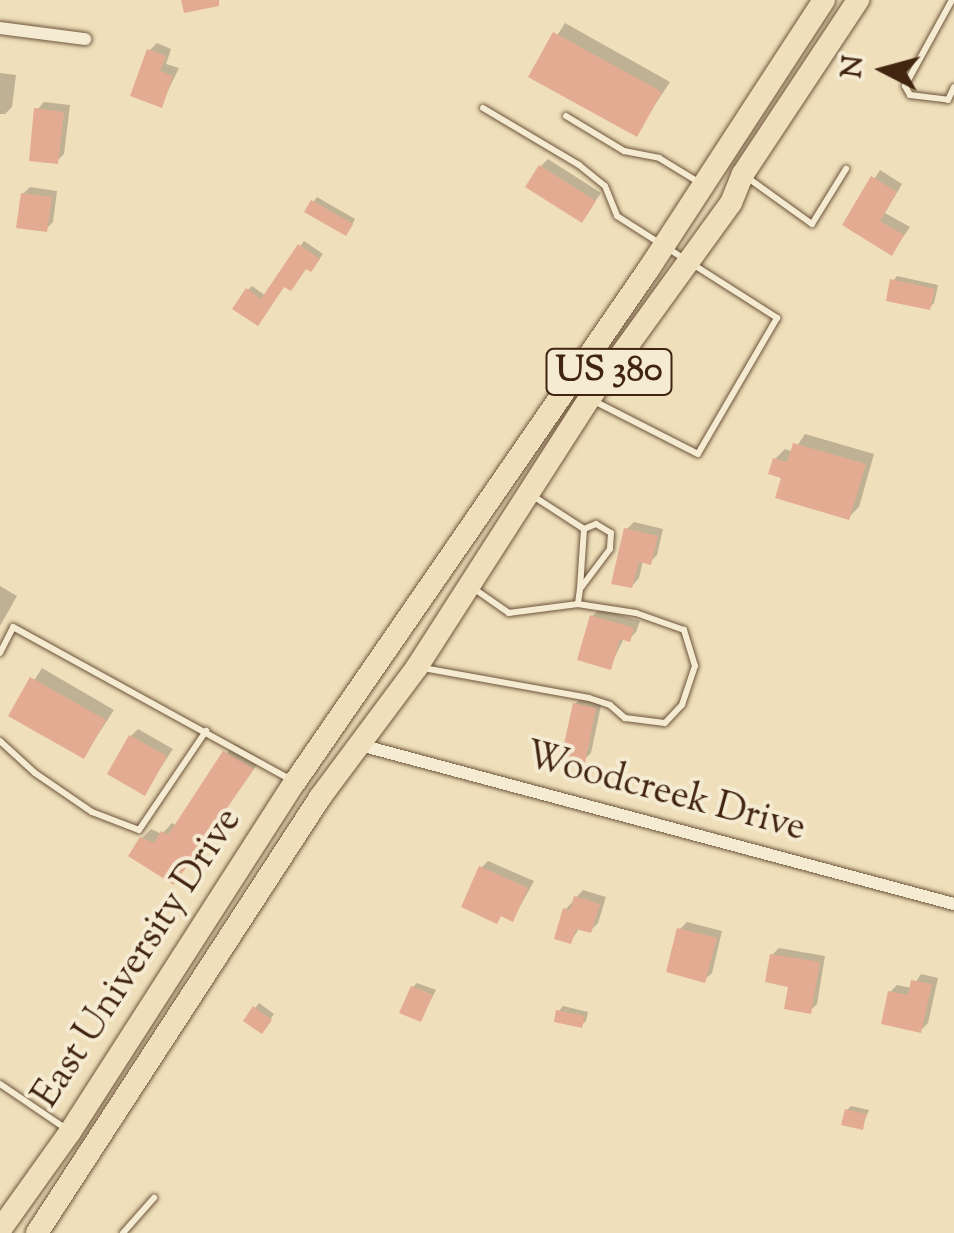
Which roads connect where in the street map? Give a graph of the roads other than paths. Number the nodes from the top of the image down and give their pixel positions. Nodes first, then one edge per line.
1 (824, 0) edge
2 (858, 0) edge
3 (952, 0) edge
4 (0, 28) edge
5 (85, 39) dead end
6 (954, 87) edge
7 (483, 108) dead end
8 (566, 116) dead end
9 (846, 169) dead end
10 (743, 174) junction
11 (701, 184) junction
12 (662, 246) junction
13 (686, 262) junction
14 (589, 399) junction
15 (528, 493) junction
16 (584, 529) junction
17 (467, 585) junction
18 (580, 589) junction
19 (578, 604) junction
20 (0, 653) edge
21 (417, 667) junction
22 (206, 732) junction
23 (0, 741) edge
24 (360, 744) junction
25 (295, 782) junction
26 (321, 796) junction
27 (954, 904) edge
28 (0, 1084) edge
29 (70, 1132) junction
30 (154, 1198) dead end
31 (0, 1230) edge
32 (40, 1232) edge
33 (122, 1233) edge

1 - 11 highway, US 380
2 - 10 highway, US 380
3 - 6 lane
4 - 5 street
7 - 12 lane
8 - 11 lane
9 - 10 lane
10 - 13 highway, US 380
11 - 12 highway, US 380
12 - 13 lane
12 - 25 highway, East University Drive / US 380
13 - 14 highway, US 380
13 - 14 lane
14 - 15 highway, US 380
15 - 16 lane
15 - 17 highway, US 380
16 - 18 lane
16 - 18 lane
17 - 19 lane
17 - 21 highway, US 380
18 - 19 lane
19 - 21 lane
20 - 22 lane
21 - 24 highway, US 380
22 - 23 lane
22 - 25 lane
24 - 26 highway, East University Drive / US 380
24 - 27 street, Woodcreek Drive
25 - 26 lane
25 - 29 highway, East University Drive / US 380
26 - 32 highway, East University Drive / US 380
28 - 29 lane
29 - 31 highway, East University Drive / US 380
30 - 33 lane

